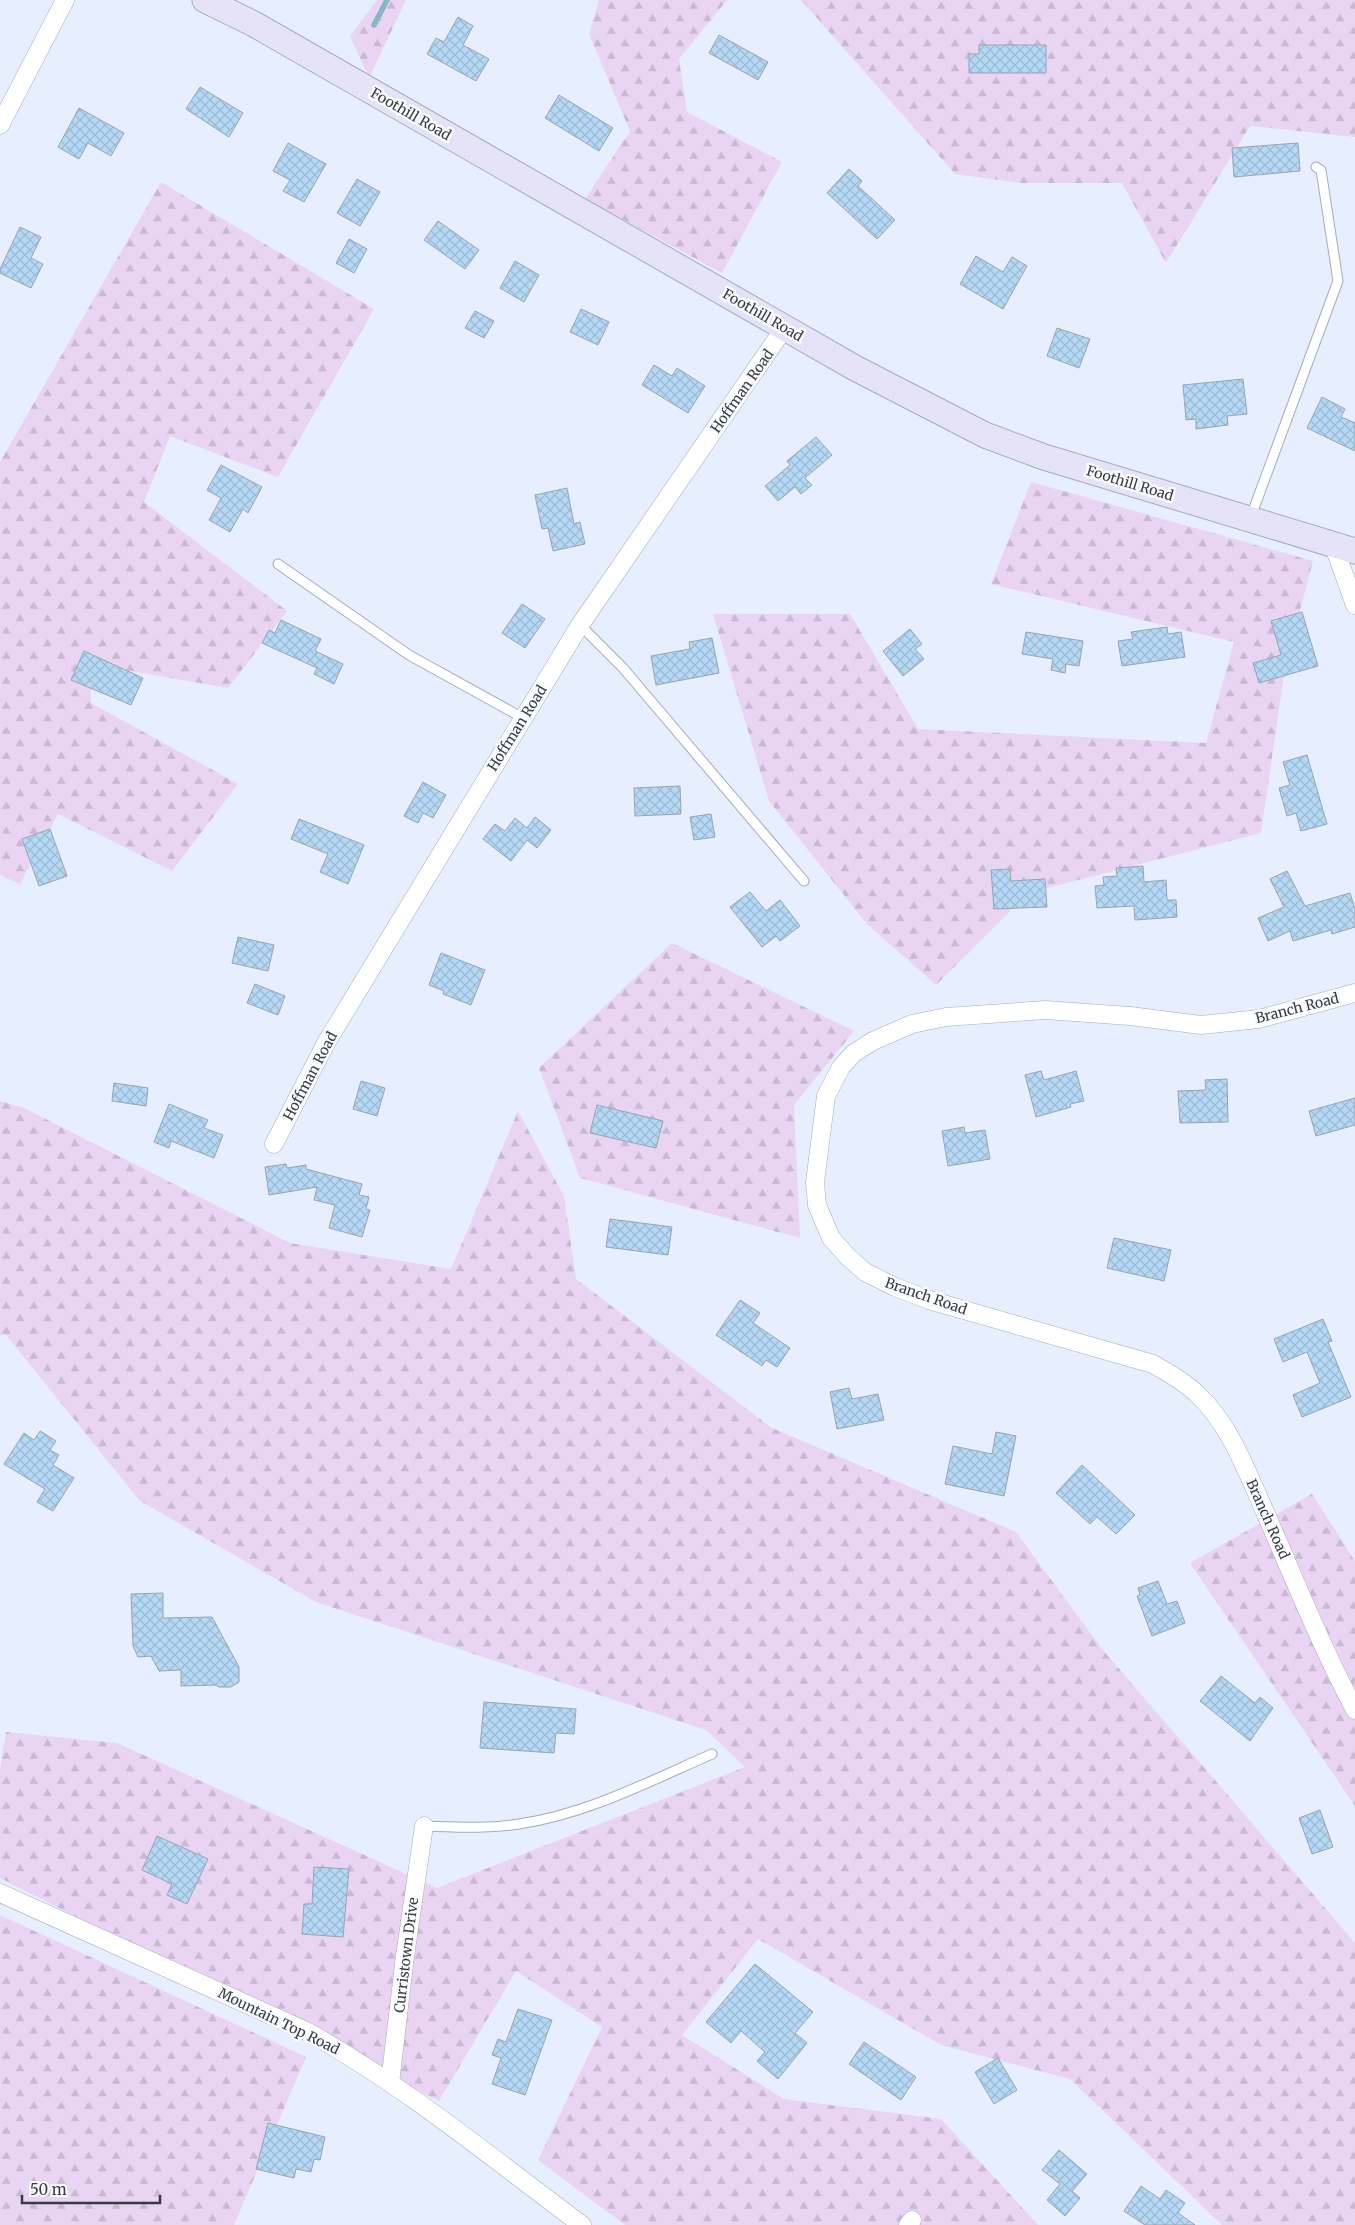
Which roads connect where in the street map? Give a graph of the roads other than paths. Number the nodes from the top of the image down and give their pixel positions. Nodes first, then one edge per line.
1 (65, 0) edge
2 (213, 2) edge
3 (0, 125) edge
4 (1316, 167) dead end
5 (786, 327) junction
6 (1250, 519) junction
7 (1344, 547) edge
8 (278, 564) dead end
9 (1355, 605) edge
10 (580, 625) junction
11 (523, 718) junction
12 (804, 882) dead end
13 (1355, 993) edge
14 (274, 1144) dead end
15 (1355, 1710) edge
16 (712, 1754) dead end
17 (424, 1826) joint
18 (0, 1893) edge
19 (390, 2084) junction
20 (582, 2225) edge

1 - 3 street
2 - 5 street, Foothill Road
4 - 6 lane
5 - 6 street, Foothill Road
5 - 10 street, Hoffman Road
6 - 7 street, Foothill Road
7 - 9 street
8 - 11 lane
10 - 11 street, Hoffman Road
10 - 12 lane
11 - 14 street, Hoffman Road
13 - 15 street, Branch Road
16 - 17 lane
17 - 19 street, Curristown Drive
18 - 19 street, Mountain Top Road
19 - 20 street, Mountain Top Road

